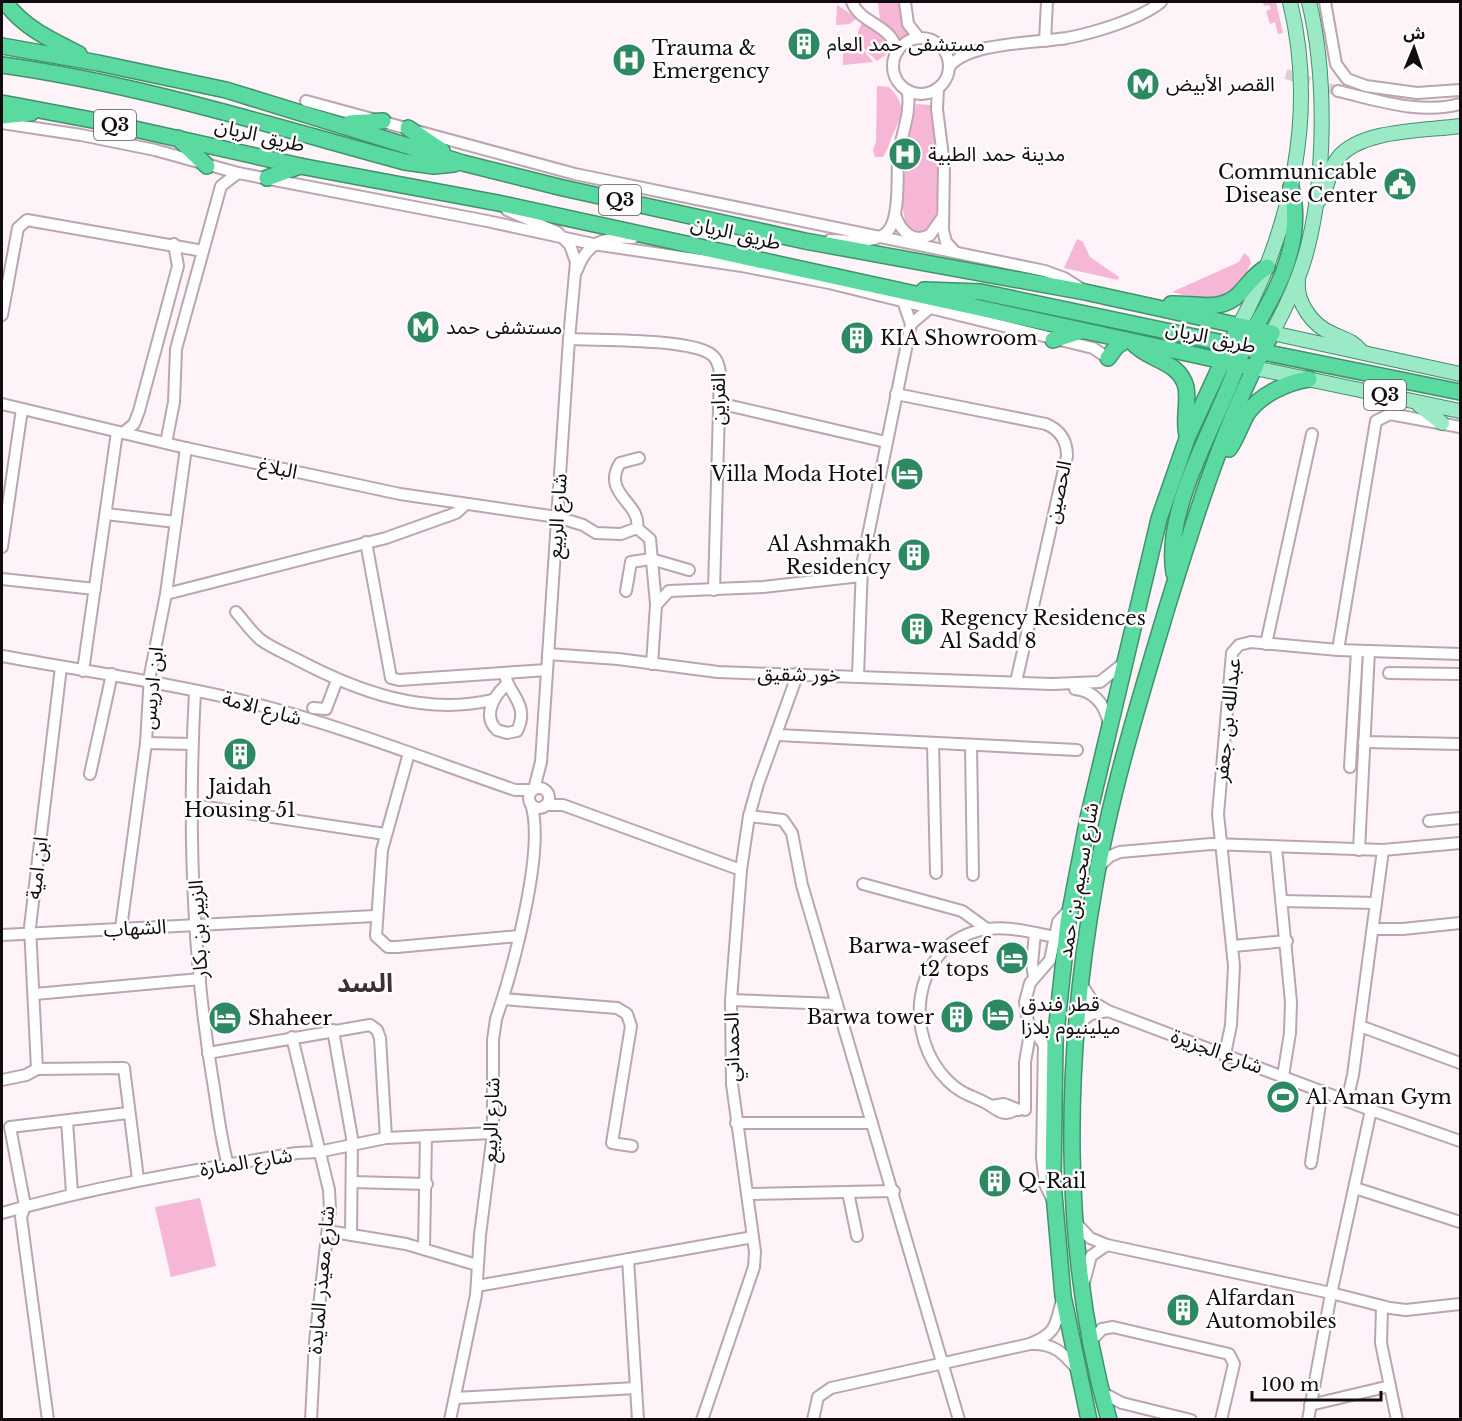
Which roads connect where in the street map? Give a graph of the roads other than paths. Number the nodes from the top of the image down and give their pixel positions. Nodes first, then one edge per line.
1 (5, 2) edge
2 (852, 2) edge
3 (905, 2) edge
4 (1047, 2) edge
5 (1161, 2) edge
6 (1290, 2) edge
7 (1309, 2) edge
8 (1325, 2) edge
9 (919, 38) junction
10 (1045, 41) junction
11 (2, 46) edge
12 (939, 46) junction
13 (897, 52) junction
14 (972, 52) junction
15 (98, 63) junction
16 (2, 65) edge
17 (949, 67) junction
18 (2, 72) edge
19 (938, 88) junction
20 (908, 90) junction
21 (1461, 90) edge
22 (1338, 91) tunnel mouth
23 (161, 96) junction
24 (306, 101) dead end
25 (2, 103) edge
26 (1461, 104) edge
27 (52, 112) junction
28 (2, 116) edge
29 (327, 120) junction
30 (383, 121) junction
31 (2, 123) edge
32 (1461, 126) edge
33 (408, 128) junction
34 (178, 138) junction
35 (463, 163) junction
36 (300, 166) junction
37 (210, 167) junction
38 (238, 173) junction
39 (267, 178) junction
40 (221, 186) junction
41 (1291, 187) junction
42 (498, 203) junction
43 (1315, 205) junction
44 (895, 215) junction
45 (942, 218) junction
46 (881, 236) junction
47 (564, 238) junction
48 (663, 238) junction
49 (805, 241) junction
50 (174, 244) junction
51 (593, 244) junction
52 (203, 250) junction
53 (955, 252) junction
54 (1266, 267) junction
55 (576, 271) junction
56 (1299, 276) junction
57 (1086, 292) junction
58 (905, 296) junction
59 (1150, 307) junction
60 (930, 308) junction
61 (2, 315) edge
62 (911, 324) junction
63 (1239, 326) junction
64 (1083, 330) junction
65 (1272, 333) junction
66 (569, 339) junction
67 (1053, 340) junction
68 (1129, 340) junction
69 (1243, 349) junction
70 (1362, 352) junction
71 (1108, 358) joint
72 (1255, 368) junction
73 (1461, 374) edge
74 (1309, 379) junction
75 (1461, 392) edge
76 (896, 394) junction
77 (1415, 402) junction
78 (2, 404) edge
79 (718, 404) junction
80 (22, 409) junction
81 (1461, 411) edge
82 (1442, 423) junction
83 (1461, 427) edge
84 (120, 432) junction
85 (1312, 434) dead end
86 (1188, 436) junction
87 (886, 442) junction
88 (166, 443) junction
89 (186, 448) junction
90 (639, 458) dead end
91 (1216, 462) junction
92 (466, 504) junction
93 (106, 514) junction
94 (557, 517) junction
95 (176, 522) junction
96 (637, 528) junction
97 (366, 542) junction
98 (2, 547) edge
99 (651, 559) junction
100 (689, 570) dead end
101 (861, 576) junction
102 (2, 579) edge
103 (1176, 579) junction
104 (95, 589) junction
105 (714, 590) junction
106 (626, 591) dead end
107 (166, 594) junction
108 (656, 605) junction
109 (236, 612) dead end
110 (1266, 644) junction
111 (1338, 650) junction
112 (1357, 651) junction
113 (1369, 651) junction
114 (548, 654) junction
115 (1461, 654) edge
116 (2, 656) edge
117 (1124, 663) junction
118 (652, 664) junction
119 (61, 667) junction
120 (83, 670) junction
121 (547, 670) junction
122 (505, 673) junction
123 (798, 673) junction
124 (1389, 673) dead end
125 (112, 674) junction
126 (1461, 674) edge
127 (858, 676) junction
128 (337, 680) junction
129 (151, 682) junction
130 (1016, 682) junction
131 (1052, 684) junction
132 (506, 685) junction
133 (195, 691) junction
134 (492, 700) junction
135 (313, 708) dead end
136 (1109, 724) junction
137 (778, 735) junction
138 (1364, 741) junction
139 (146, 743) junction
140 (933, 743) junction
141 (192, 744) junction
142 (1461, 744) edge
143 (971, 745) junction
144 (1077, 750) dead end
145 (410, 753) junction
146 (542, 762) junction
147 (1350, 767) dead end
148 (90, 774) dead end
149 (515, 790) junction
150 (533, 790) junction
151 (546, 799) junction
152 (531, 803) junction
153 (193, 805) junction
154 (749, 816) junction
155 (1461, 818) edge
156 (1429, 821) dead end
157 (535, 822) junction
158 (385, 834) junction
159 (1461, 843) edge
160 (1219, 844) junction
161 (1276, 847) junction
162 (1359, 850) junction
163 (1383, 850) junction
164 (1098, 867) junction
165 (741, 870) junction
166 (936, 873) dead end
167 (973, 875) dead end
168 (863, 884) dead end
169 (1282, 902) junction
170 (1376, 903) junction
171 (1070, 909) junction
172 (375, 916) junction
173 (1461, 923) edge
174 (197, 924) junction
175 (121, 928) junction
176 (987, 929) junction
177 (1373, 929) junction
178 (1035, 933) junction
179 (30, 934) junction
180 (2, 935) edge
181 (519, 936) junction
182 (1054, 937) junction
183 (1287, 941) junction
184 (1233, 946) junction
185 (1034, 977) junction
186 (200, 979) junction
187 (1082, 985) junction
188 (35, 994) junction
189 (503, 999) junction
190 (731, 1000) junction
191 (836, 1004) junction
192 (1108, 1011) junction
193 (1078, 1024) junction
194 (1360, 1026) junction
195 (1030, 1028) junction
196 (333, 1030) junction
197 (292, 1037) junction
198 (208, 1053) junction
199 (1225, 1054) junction
200 (1461, 1063) edge
201 (37, 1069) junction
202 (1283, 1076) junction
203 (2, 1080) edge
204 (1048, 1088) junction
205 (1322, 1091) junction
206 (1347, 1101) junction
207 (1020, 1110) junction
208 (1371, 1110) junction
209 (1042, 1112) junction
210 (128, 1113) junction
211 (67, 1121) junction
212 (736, 1123) junction
213 (872, 1123) junction
214 (493, 1134) junction
215 (426, 1136) junction
216 (386, 1138) junction
217 (1461, 1141) edge
218 (352, 1144) junction
219 (632, 1146) dead end
220 (318, 1152) junction
221 (1311, 1164) dead end
222 (228, 1165) junction
223 (138, 1179) junction
224 (352, 1182) junction
225 (427, 1184) junction
226 (1355, 1188) junction
227 (894, 1191) junction
228 (848, 1192) junction
229 (72, 1193) junction
230 (747, 1194) junction
231 (1055, 1204) junction
232 (25, 1206) junction
233 (2, 1213) edge
234 (1076, 1222) junction
235 (1461, 1222) edge
236 (328, 1231) junction
237 (351, 1235) junction
238 (857, 1236) dead end
239 (753, 1237) junction
240 (1107, 1245) junction
241 (424, 1249) junction
242 (628, 1259) junction
243 (477, 1265) junction
244 (477, 1286) junction
245 (1083, 1286) junction
246 (1331, 1293) junction
247 (1063, 1296) junction
248 (1461, 1304) edge
249 (1382, 1307) junction
250 (1091, 1341) junction
251 (1030, 1344) junction
252 (942, 1363) junction
253 (1078, 1369) junction
254 (1390, 1386) junction
255 (636, 1388) junction
256 (1101, 1392) junction
257 (455, 1398) junction
258 (1310, 1405) junction
259 (48, 1419) edge
260 (311, 1419) edge
261 (450, 1419) edge
262 (638, 1419) edge
263 (702, 1419) edge
264 (813, 1419) edge
265 (959, 1419) edge
266 (1089, 1419) edge
267 (1109, 1419) edge
268 (1191, 1419) edge
269 (1221, 1419) edge
270 (1308, 1419) edge
271 (1397, 1419) edge

1 - 15 highway
2 - 13 street
3 - 9 street
4 - 10 street
5 - 10 street
6 - 41 main road
7 - 43 main road
8 - 21 street
9 - 12 street
9 - 13 street
10 - 14 street
11 - 15 highway, طريق الريان / Q3
12 - 14 street
12 - 17 street
13 - 20 street
14 - 17 street
15 - 29 highway, طريق الريان / Q3
16 - 23 highway
17 - 19 street
18 - 23 highway
19 - 20 street
19 - 45 street
20 - 44 street
22 - 26 street
23 - 35 highway
24 - 30 street, طريق الريان
25 - 27 highway, طريق الريان / Q3
27 - 28 highway
27 - 34 highway, طريق الريان / Q3
29 - 30 highway
29 - 35 highway, طريق الريان / Q3
30 - 33 street, طريق الريان
31 - 37 street, طريق الريان
32 - 43 main road
33 - 35 highway
33 - 46 street, طريق الريان
34 - 36 highway, طريق الريان / Q3
34 - 37 highway
35 - 49 highway, طريق الريان / Q3
36 - 39 highway
36 - 42 highway, طريق الريان / Q3
37 - 38 street, طريق الريان
37 - 40 street
38 - 39 street, طريق الريان
38 - 40 street
39 - 47 street, طريق الريان
40 - 52 street
41 - 54 main road
41 - 69 highway
42 - 47 street
42 - 48 highway, طريق الريان / Q3
43 - 56 main road
44 - 45 street
44 - 46 street
45 - 53 street
46 - 49 street
46 - 53 street, طريق الريان
47 - 51 street, طريق الريان
47 - 55 street, شارع الربيع
48 - 51 street
48 - 58 highway, طريق الريان / Q3
49 - 57 highway, طريق الريان / Q3
50 - 52 street
50 - 61 street
50 - 84 street
51 - 55 street, شارع الربيع
51 - 58 street, طريق الريان
52 - 88 street
53 - 57 street, طريق الريان
54 - 59 highway
54 - 63 main road
55 - 66 street, شارع الربيع
56 - 65 main road
56 - 70 main road
57 - 59 highway, طريق الريان / Q3
58 - 60 street, طريق الريان
58 - 62 street
58 - 64 highway, طريق الريان / Q3
58 - 69 highway
59 - 63 highway, طريق الريان / Q3
60 - 62 street
60 - 67 street, طريق الريان
62 - 76 street
63 - 69 highway, طريق الريان / Q3
64 - 67 highway
64 - 68 highway, طريق الريان / Q3
65 - 69 highway, طريق الريان / Q3
65 - 70 main road, طريق الريان / Q3
66 - 79 street, القراين
66 - 94 street, شارع الربيع
67 - 71 street, طريق الريان
68 - 69 highway, طريق الريان / Q3
68 - 71 highway
68 - 86 highway
69 - 72 highway, شارع سحيم بن حمد
69 - 75 highway
69 - 86 highway, شارع سحيم بن حمد
69 - 103 highway
70 - 73 main road, طريق الريان / Q3
72 - 74 main road, طريق الريان / Q3
72 - 91 highway, شارع سحيم بن حمد
74 - 77 main road, طريق الريان / Q3
74 - 91 highway
76 - 87 street
76 - 130 street, الحصين
77 - 81 main road, طريق الريان / Q3
77 - 82 main road
78 - 80 street, البلاغ
79 - 87 street
79 - 105 street, القراين
80 - 84 street, البلاغ
80 - 98 street
82 - 83 street
82 - 111 street
84 - 88 street, البلاغ
84 - 93 street
85 - 110 street
86 - 117 highway, شارع سحيم بن حمد
87 - 101 street
88 - 89 street, البلاغ
89 - 92 street, البلاغ
89 - 95 street, ابن ادريس
90 - 96 street
91 - 103 highway, شارع سحيم بن حمد
92 - 94 street, البلاغ
92 - 97 street
93 - 95 street
93 - 104 street
94 - 96 street, البلاغ
94 - 114 street, شارع الربيع
95 - 107 street, ابن ادريس
96 - 99 street
97 - 107 street
97 - 122 street
99 - 100 street
99 - 106 street
99 - 108 street
101 - 105 street
101 - 127 street
102 - 104 street
103 - 164 highway, شارع سحيم بن حمد
104 - 120 street
105 - 108 street
107 - 129 street, ابن ادريس
108 - 118 street
109 - 128 street
110 - 111 street, عبدالله بن جعفر
110 - 160 street, عبدالله بن جعفر
111 - 112 street, عبدالله بن جعفر
112 - 113 street, عبدالله بن جعفر
112 - 147 street
113 - 115 street, عبدالله بن جعفر
113 - 138 street
114 - 118 street, خور شقيق
114 - 121 street, شارع الربيع
116 - 119 street, شارع الامة
117 - 131 street, خور شقيق
117 - 136 highway, شارع سحيم بن حمد
118 - 123 street, خور شقيق
119 - 120 street, شارع الامة
119 - 179 street, ابن امية
120 - 125 street, شارع الامة
121 - 122 street
121 - 146 street, شارع الربيع
122 - 132 street
123 - 127 street, خور شقيق
123 - 137 street, الحمداني
124 - 126 street
125 - 129 street, شارع الامة
125 - 148 street
127 - 130 street, خور شقيق
128 - 134 street
128 - 135 street
129 - 133 street, شارع الامة
129 - 139 street, ابن ادريس
130 - 131 street, خور شقيق
131 - 136 street, خور شقيق
132 - 134 street
132 - 134 street
133 - 141 street, الزبير بن بكار
133 - 145 street, شارع الامة
136 - 171 highway, شارع سحيم بن حمد
137 - 140 street
137 - 154 street, الحمداني
138 - 142 street
138 - 162 street
139 - 141 street
139 - 175 street, ابن ادريس
140 - 143 street
140 - 166 street
141 - 153 street, الزبير بن بكار
143 - 144 street
143 - 167 street
145 - 149 street, شارع الامة
145 - 158 street
146 - 150 street, شارع الربيع
146 - 151 street, شارع الربيع
149 - 150 street, شارع الامة
149 - 152 street, شارع الامة
150 - 151 street, شارع الامة
150 - 152 street, شارع الربيع
151 - 152 street
151 - 157 street, شارع الربيع
151 - 165 street
152 - 157 street, شارع الربيع
153 - 158 street
153 - 174 street, الزبير بن بكار
154 - 165 street, الحمداني
154 - 191 street
155 - 156 street
157 - 181 street, شارع الربيع
158 - 172 street
159 - 163 street
160 - 161 street
160 - 164 street
160 - 184 street, عبدالله بن جعفر
161 - 162 street
161 - 169 street
162 - 163 street
163 - 170 street
164 - 187 highway, شارع سحيم بن حمد
165 - 190 street, الحمداني
168 - 176 street
169 - 170 street
169 - 183 street
170 - 177 street
171 - 182 street, شارع سحيم بن حمد
171 - 204 highway, شارع سحيم بن حمد
172 - 174 street, الشهاب
172 - 181 street
173 - 177 street
174 - 175 street, الشهاب
174 - 186 street, الزبير بن بكار
175 - 179 street, الشهاب
176 - 178 street
176 - 207 street
177 - 194 street
178 - 182 street
178 - 185 street
179 - 180 street, الشهاب
179 - 188 street, ابن امية
181 - 189 street, شارع الربيع
182 - 185 street, شارع سحيم بن حمد
183 - 184 street
183 - 202 street
184 - 199 street, عبدالله بن جعفر
185 - 195 street, شارع سحيم بن حمد
186 - 188 street
186 - 198 street, الزبير بن بكار
187 - 192 street, شارع الجزيرة
187 - 193 highway, شارع سحيم بن حمد
188 - 201 street, ابن امية
189 - 214 street, شارع الربيع
189 - 219 street
190 - 191 street
190 - 212 street, الحمداني
191 - 213 street
192 - 193 street
192 - 199 street, شارع الجزيرة
193 - 234 highway, شارع سحيم بن حمد
194 - 200 street
194 - 206 street
195 - 204 street, شارع سحيم بن حمد
195 - 207 street
196 - 197 street
196 - 216 street
196 - 218 street
197 - 198 street
197 - 220 street, شارع معيذر المايدة
198 - 222 street, الزبير بن بكار
199 - 202 street, شارع الجزيرة
201 - 203 street
201 - 210 street
202 - 205 street, شارع الجزيرة
204 - 209 street, شارع سحيم بن حمد
204 - 231 highway, شارع سحيم بن حمد
205 - 206 street, شارع الجزيرة
205 - 221 street
206 - 208 street, شارع الجزيرة
207 - 209 street
208 - 217 street, شارع الجزيرة
208 - 226 street
209 - 231 street, شارع سحيم بن حمد
210 - 211 street
210 - 223 street
211 - 229 street
211 - 232 street
212 - 213 street
212 - 230 street, الحمداني
213 - 227 street
214 - 215 street, شارع المنارة
214 - 243 street, شارع الربيع
215 - 216 street, شارع المنارة
215 - 225 street
216 - 218 street, شارع المنارة
218 - 220 street, شارع المنارة
218 - 224 street
220 - 222 street, شارع المنارة
220 - 236 street, شارع معيذر المايدة
222 - 223 street, شارع المنارة
223 - 229 street, شارع المنارة
224 - 225 street
224 - 237 street
225 - 241 street
226 - 235 street
226 - 246 street
227 - 228 street
227 - 252 street
228 - 230 street
228 - 238 street
229 - 232 street, شارع المنارة
230 - 239 street, الحمداني
231 - 247 highway, شارع سحيم بن حمد
232 - 233 street, شارع المنارة
232 - 259 street
234 - 240 street
234 - 245 highway, شارع سحيم بن حمد
236 - 237 street
236 - 260 street, شارع معيذر المايدة
237 - 241 street
239 - 242 street
239 - 263 street, الحمداني
240 - 245 street
240 - 246 street
241 - 243 street
242 - 244 street
242 - 255 street
243 - 244 street, شارع الربيع
244 - 257 street, شارع الربيع
245 - 250 highway, شارع سحيم بن حمد
246 - 249 street
246 - 258 street
247 - 251 street
247 - 253 highway, شارع سحيم بن حمد
248 - 249 street
249 - 254 street
250 - 256 highway, شارع سحيم بن حمد
250 - 269 street
251 - 252 street
251 - 253 street
252 - 264 street
252 - 265 street
253 - 266 highway, شارع سحيم بن حمد
254 - 258 street
254 - 271 street
255 - 257 street
255 - 262 street
256 - 267 highway, شارع سحيم بن حمد
256 - 268 street
257 - 261 street, شارع الربيع
258 - 270 street

